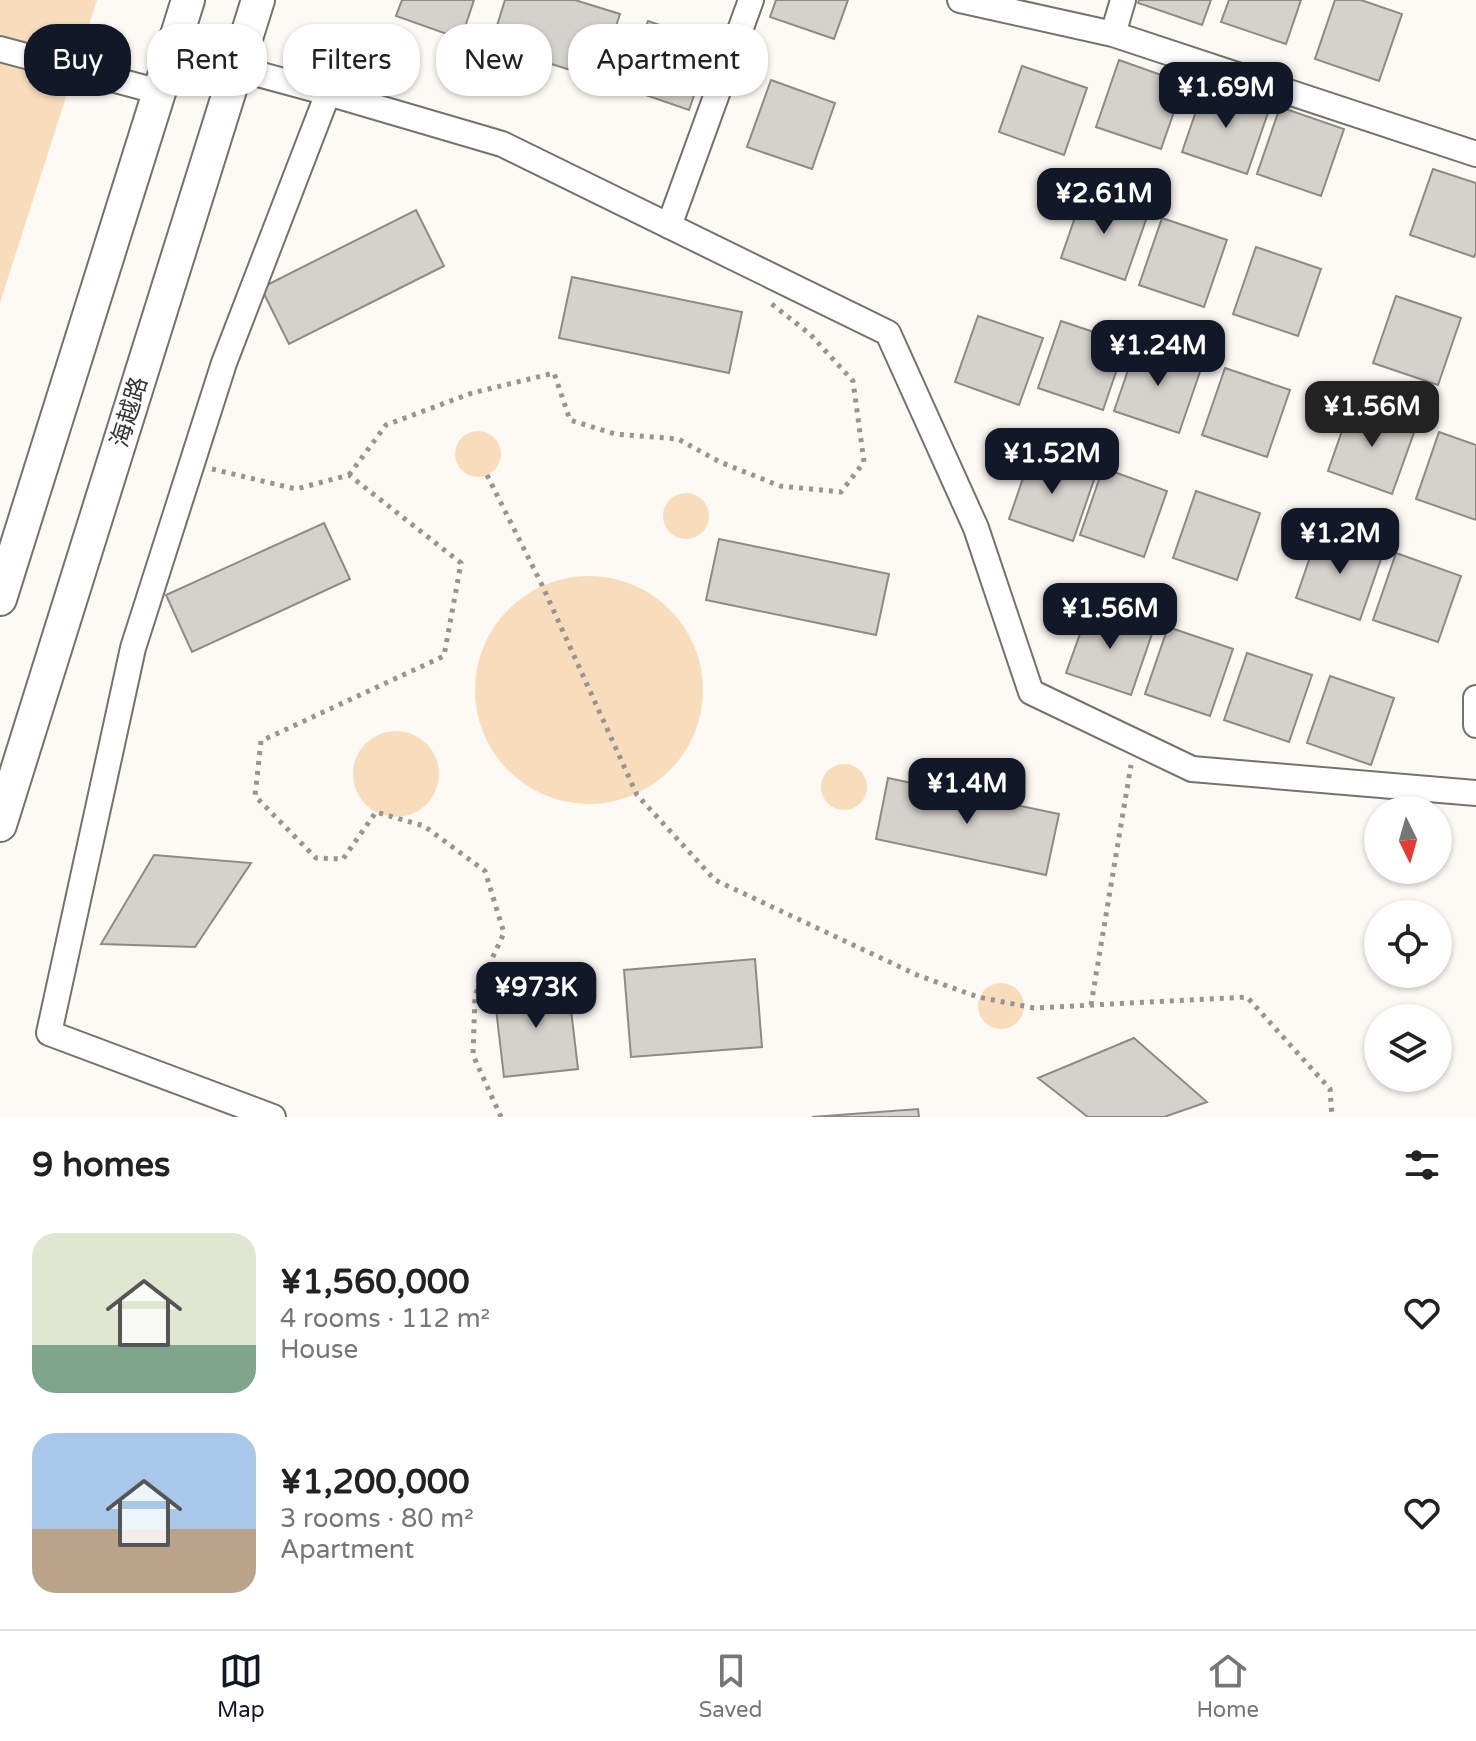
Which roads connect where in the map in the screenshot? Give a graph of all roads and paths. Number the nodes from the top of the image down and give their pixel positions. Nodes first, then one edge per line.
1 (188, 0) edge
2 (258, 0) edge
3 (751, 0) edge
4 (960, 0) edge
5 (1123, 0) edge
6 (181, 24) edge
7 (250, 24) edge
8 (1113, 34) junction
9 (0, 49) edge
10 (147, 89) edge
11 (159, 96) edge
12 (227, 96) edge
13 (327, 96) edge
14 (338, 96) edge
15 (1476, 154) edge
16 (669, 226) junction
17 (765, 297) dead end
18 (192, 464) junction
19 (349, 475) junction
20 (487, 475) dead end
21 (0, 599) edge
22 (1476, 698) edge
23 (1476, 725) edge
24 (1135, 742) junction
25 (1476, 793) edge
26 (0, 825) edge
27 (1091, 1005) junction
28 (273, 1117) edge
29 (501, 1117) edge
30 (1332, 1117) edge

1 - 6 street
2 - 7 street, 海越路
3 - 16 street
4 - 8 street
5 - 8 street
8 - 15 street
9 - 10 street
11 - 21 street
12 - 26 street, 海越路
13 - 18 street
14 - 16 street
16 - 24 street
17 - 19 path
18 - 19 path
18 - 28 street
19 - 29 path
20 - 27 path
22 - 23 street
24 - 25 street
24 - 27 path
27 - 30 path

